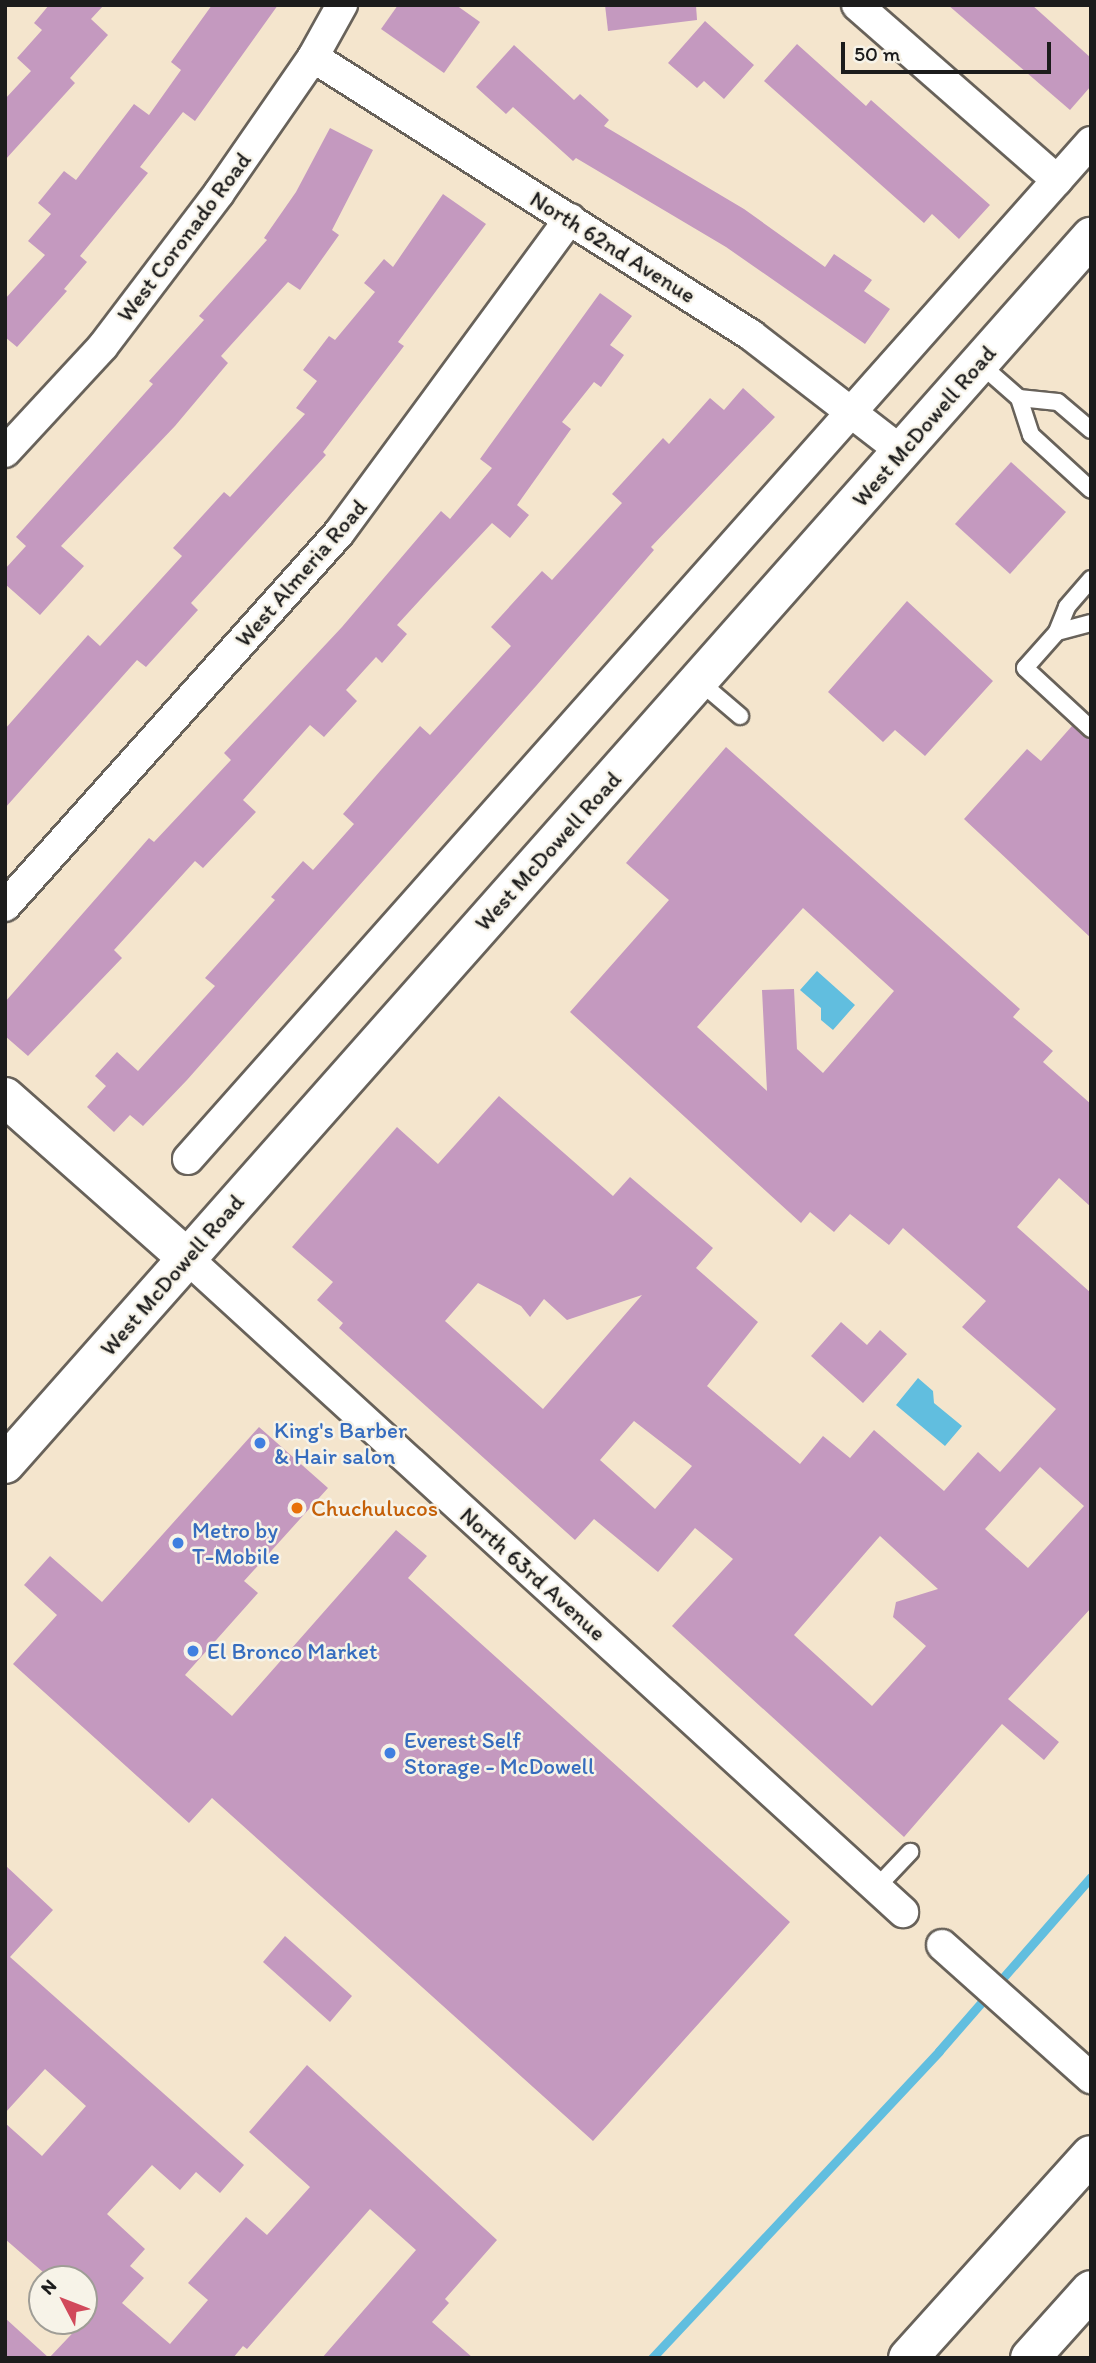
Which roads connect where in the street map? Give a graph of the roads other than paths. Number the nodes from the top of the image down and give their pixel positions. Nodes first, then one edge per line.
1 (342, 5) edge
2 (857, 5) edge
3 (313, 57) junction
4 (1091, 142) edge
5 (1057, 180) junction
6 (570, 219) junction
7 (1091, 237) edge
8 (979, 363) junction
9 (1019, 398) junction
10 (852, 410) junction
11 (1091, 430) edge
12 (901, 451) junction
13 (5, 452) edge
14 (1091, 490) edge
15 (1091, 579) edge
16 (1091, 623) edge
17 (1057, 632) junction
18 (699, 681) junction
19 (740, 716) dead end
20 (1091, 729) edge
21 (5, 906) edge
22 (5, 1097) edge
23 (188, 1159) dead end
24 (187, 1258) junction
25 (5, 1464) edge
26 (910, 1852) dead end
27 (876, 1888) junction
28 (903, 1912) dead end
29 (942, 1945) dead end
30 (1091, 2078) edge
31 (1091, 2155) edge
32 (1091, 2290) edge
33 (908, 2358) edge
34 (1030, 2358) edge

1 - 3 street, West Coronado Road
2 - 5 street
3 - 6 street, North 62nd Avenue
3 - 13 street, West Coronado Road
4 - 5 street
5 - 10 street
6 - 10 street, North 62nd Avenue
6 - 21 street, West Almeria Road
7 - 8 main road, West McDowell Road
8 - 9 lane
8 - 12 main road, West McDowell Road
9 - 11 lane
9 - 14 lane
10 - 12 street, North 62nd Avenue
10 - 23 street
12 - 18 main road, West McDowell Road
15 - 17 lane
16 - 17 lane
17 - 20 lane
18 - 19 lane
18 - 24 main road, West McDowell Road
22 - 24 main road, North 63rd Avenue
24 - 25 main road, West McDowell Road
24 - 27 street, North 63rd Avenue
26 - 27 lane
27 - 28 street, North 63rd Avenue
29 - 30 street
31 - 33 main road
32 - 34 main road

